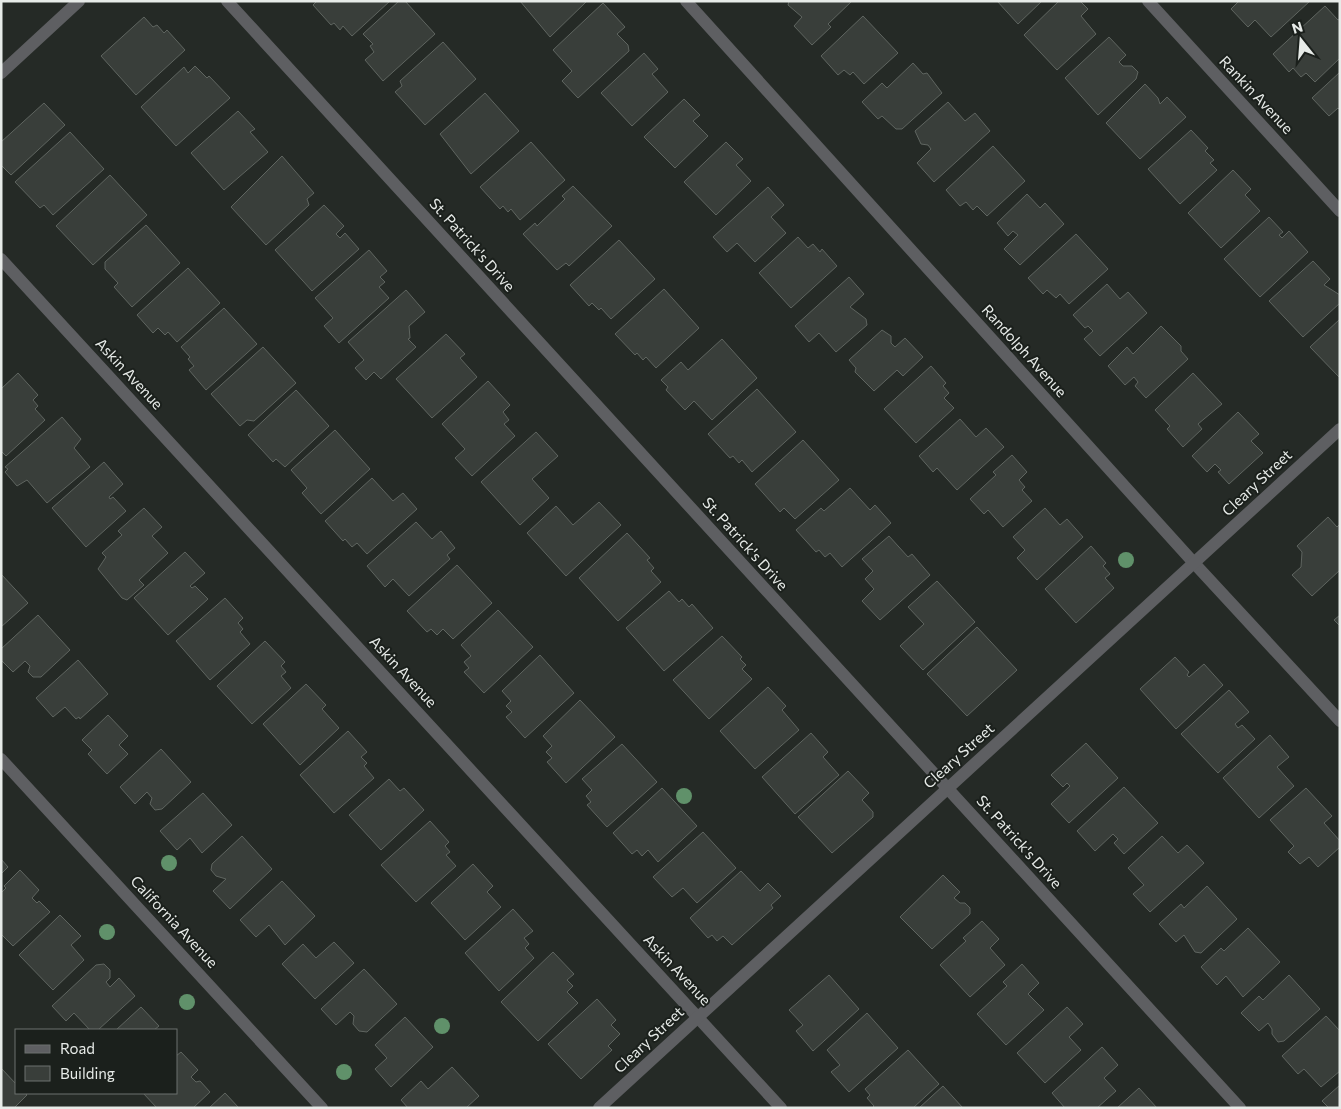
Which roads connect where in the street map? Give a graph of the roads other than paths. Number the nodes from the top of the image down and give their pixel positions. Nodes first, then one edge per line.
1 (79, 1) edge
2 (227, 1) edge
3 (686, 1) edge
4 (1148, 1) edge
5 (1, 73) edge
6 (1340, 211) edge
7 (1, 259) edge
8 (1340, 429) edge
9 (1194, 563) junction
10 (1340, 721) edge
11 (1, 759) edge
12 (948, 788) junction
13 (698, 1017) junction
14 (322, 1108) edge
15 (599, 1108) edge
16 (781, 1108) edge
17 (1240, 1108) edge

1 - 5 street
2 - 12 street, St. Patrick's Drive
3 - 9 street, Randolph Avenue
4 - 6 street, Rankin Avenue
7 - 13 street, Askin Avenue
8 - 9 street, Cleary Street
9 - 10 street, Randolph Avenue
9 - 12 street, Cleary Street
11 - 14 street, California Avenue
12 - 13 street, Cleary Street
12 - 17 street, St. Patrick's Drive
13 - 15 street, Cleary Street
13 - 16 street, Askin Avenue

